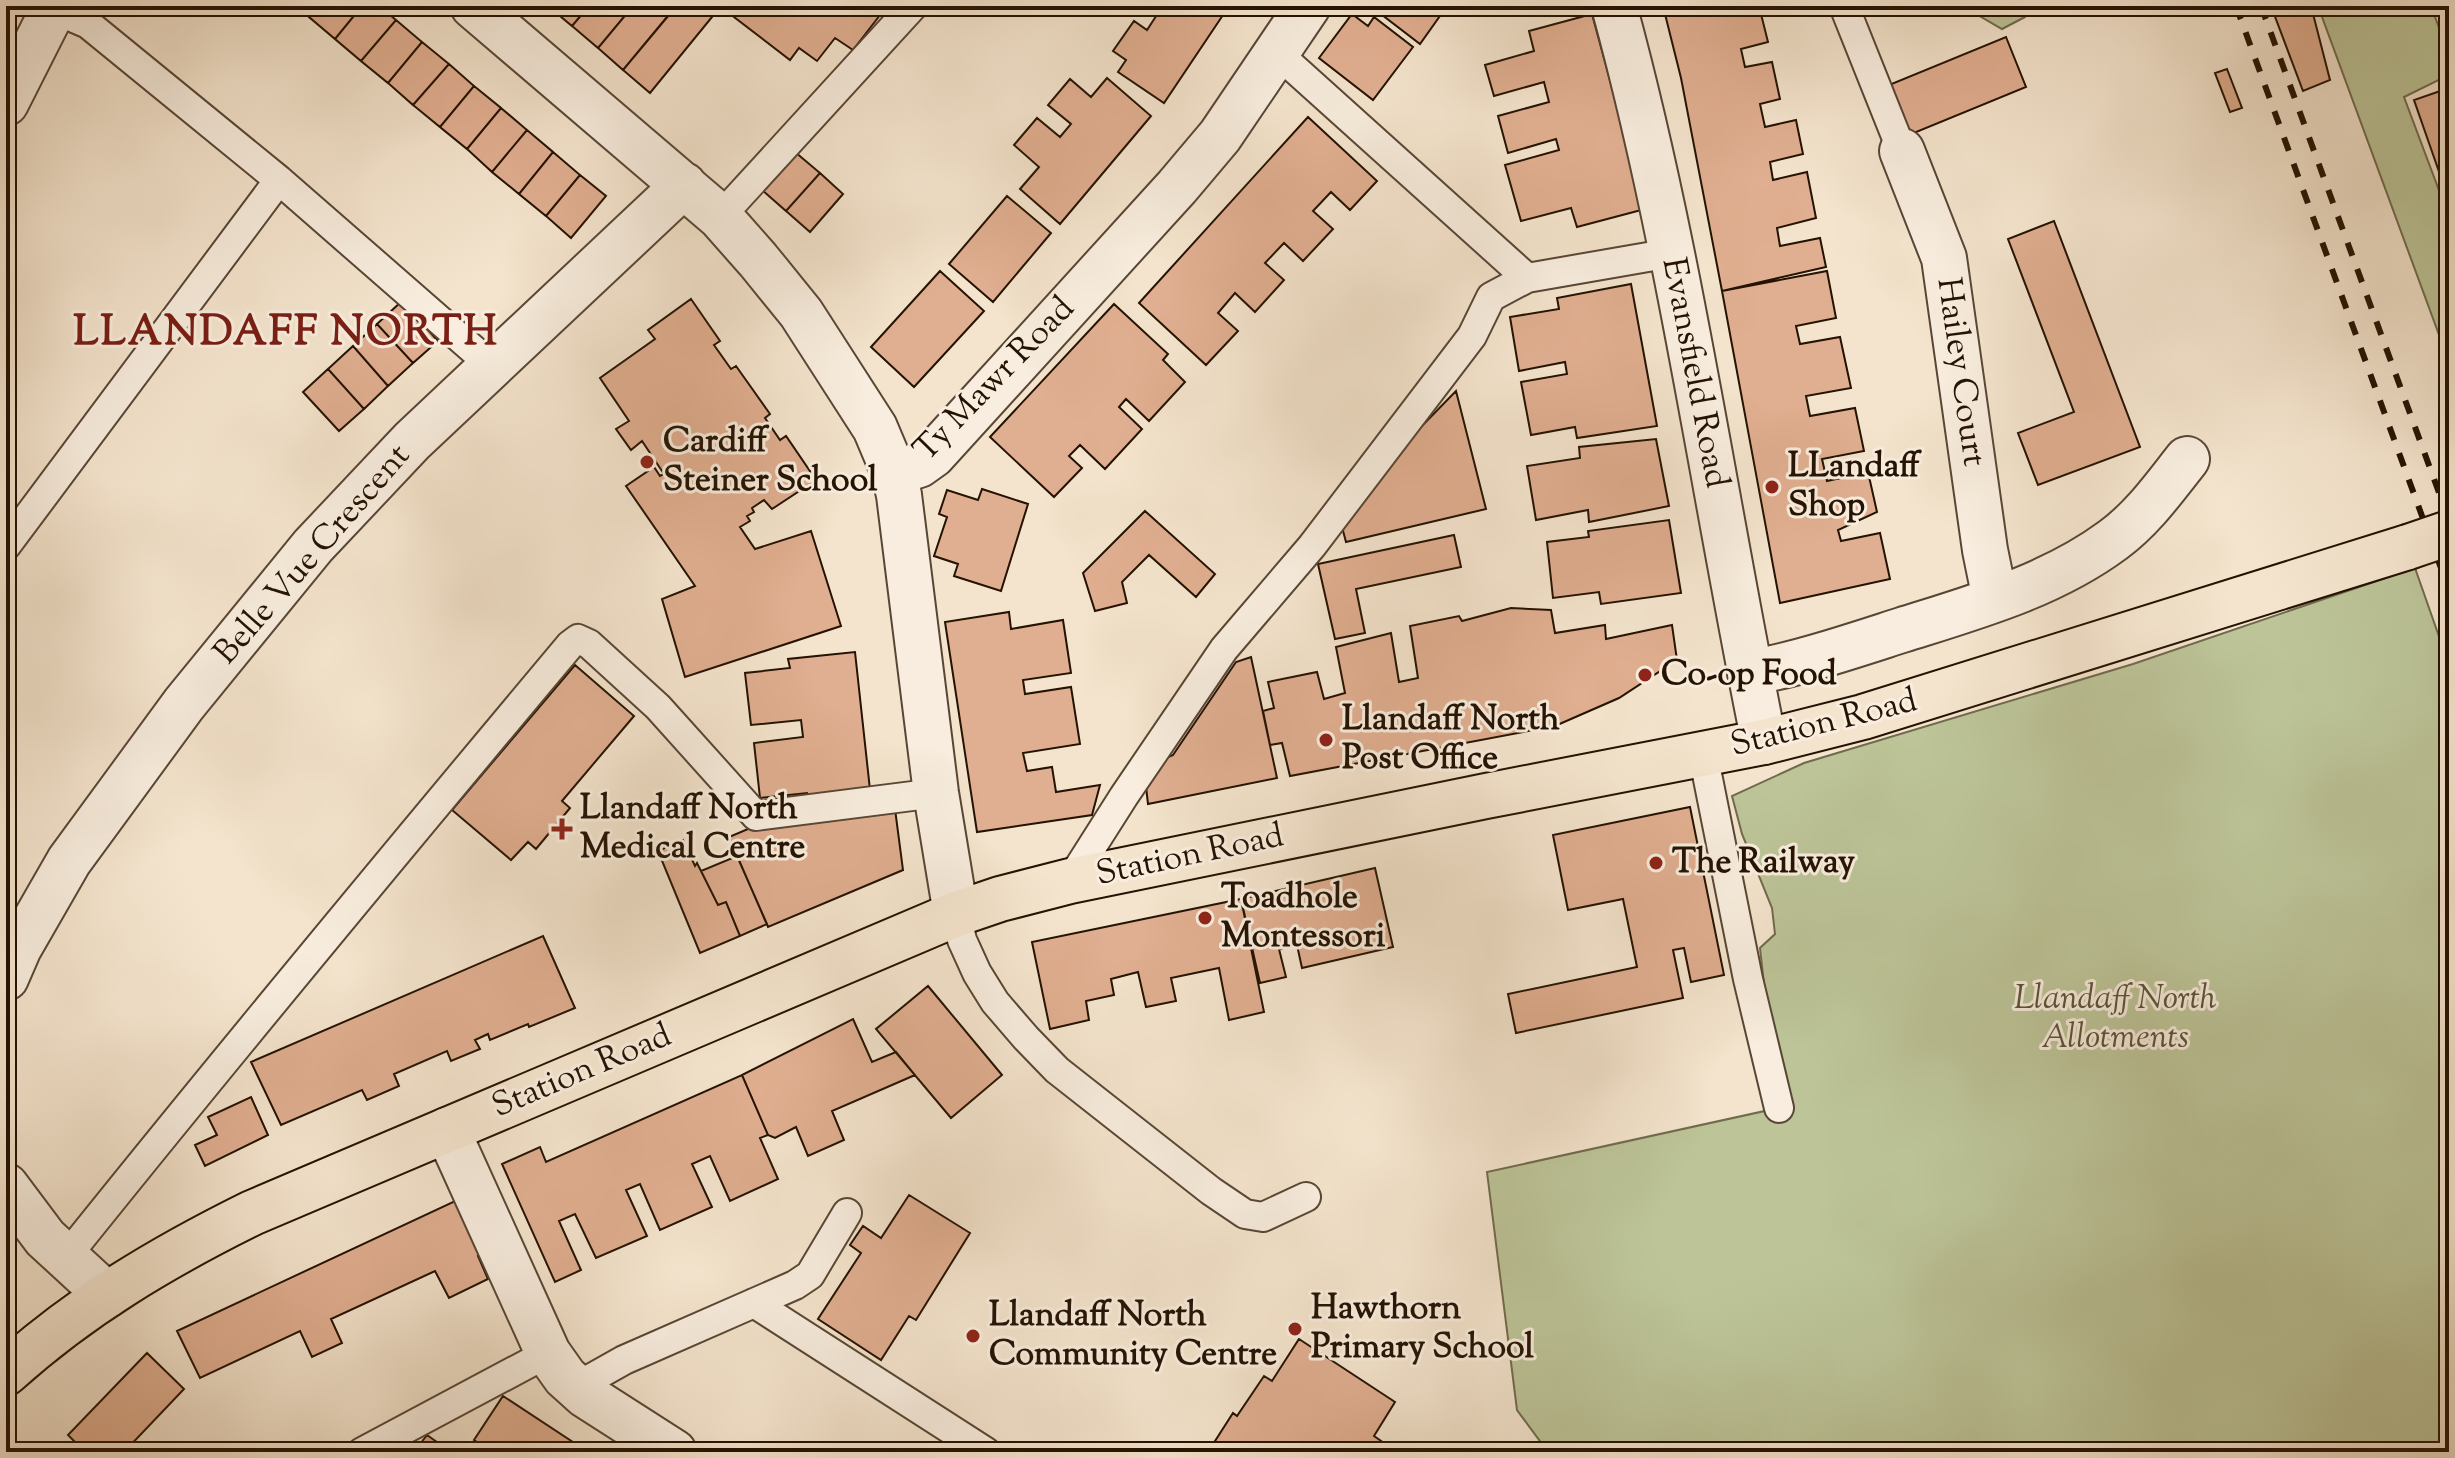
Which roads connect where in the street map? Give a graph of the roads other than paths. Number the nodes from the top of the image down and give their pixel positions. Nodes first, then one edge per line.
1 (473, 6) edge
2 (913, 6) edge
3 (1308, 6) edge
4 (1614, 6) edge
5 (1844, 6) edge
6 (51, 7) edge
7 (1277, 53) junction
8 (6, 103) edge
9 (1902, 151) joint
10 (279, 180) junction
11 (684, 185) junction
12 (720, 217) junction
13 (1671, 253) junction
14 (1527, 278) junction
15 (492, 366) junction
16 (2187, 459) dead end
17 (894, 473) junction
18 (2449, 533) edge
19 (6, 546) edge
20 (1995, 599) junction
21 (1750, 673) junction
22 (1764, 742) junction
23 (1703, 754) junction
24 (936, 793) junction
25 (1070, 881) junction
26 (956, 914) junction
27 (6, 978) edge
28 (1779, 1108) dead end
29 (447, 1130) junction
30 (6, 1186) edge
31 (1306, 1197) dead end
32 (847, 1213) dead end
33 (66, 1257) junction
34 (107, 1295) junction
35 (754, 1303) junction
36 (548, 1353) junction
37 (6, 1373) edge
38 (576, 1387) junction
39 (362, 1452) edge
40 (674, 1452) edge
41 (986, 1452) edge

1 - 11 street
2 - 12 lane
3 - 7 street, Ty Mawr Road
4 - 13 street, Evansfield Road
5 - 9 lane
6 - 8 street
6 - 10 lane
7 - 14 lane
7 - 17 street, Ty Mawr Road
9 - 20 street, Hailey Court
10 - 15 lane
10 - 19 lane
11 - 12 street
11 - 15 street, Belle Vue Crescent
12 - 17 street
13 - 14 lane
13 - 21 street, Evansfield Road
14 - 25 lane
15 - 27 street, Belle Vue Crescent
16 - 20 street
17 - 24 street, Ty Mawr Road
18 - 22 main road, Station Road, bridge
20 - 21 street
21 - 22 street, Evansfield Road
22 - 23 main road, Station Road
23 - 25 main road, Station Road
23 - 28 lane
24 - 26 street, Ty Mawr Road
24 - 33 lane
25 - 26 main road, Station Road
26 - 29 main road, Station Road
26 - 31 lane
29 - 34 main road, Station Road
29 - 36 street
30 - 33 street
32 - 35 lane
33 - 34 street
34 - 37 main road, Station Road
35 - 38 lane
35 - 41 lane
36 - 38 street
36 - 39 lane
38 - 40 street

